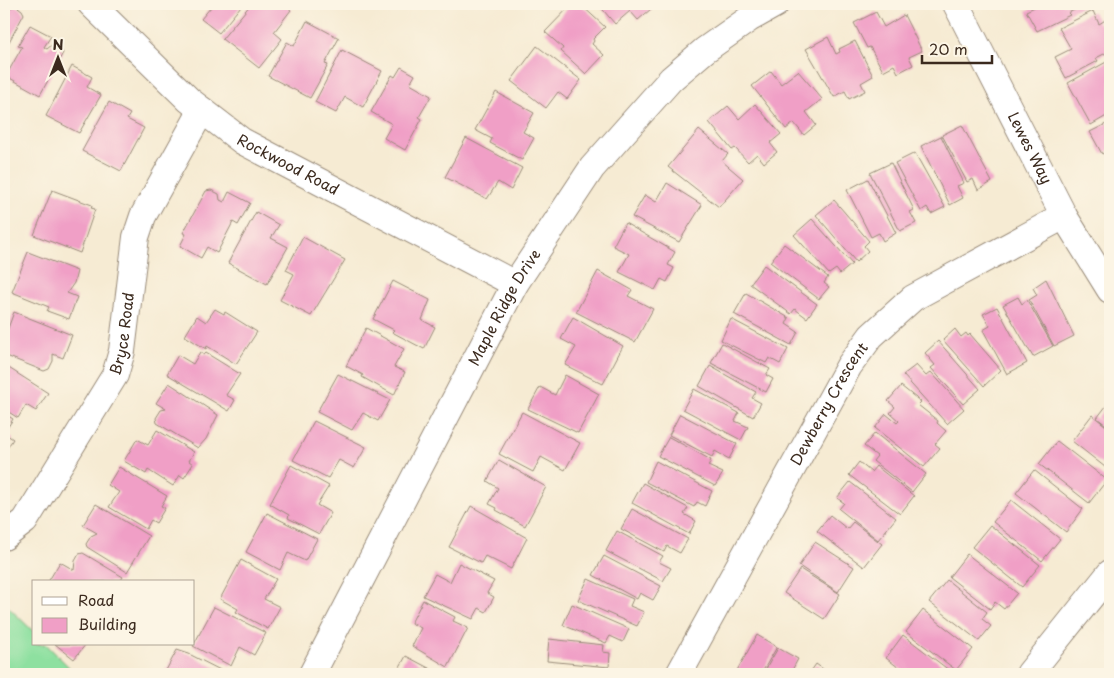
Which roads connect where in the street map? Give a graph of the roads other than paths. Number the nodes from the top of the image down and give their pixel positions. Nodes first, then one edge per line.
1 (91, 4) edge
2 (776, 4) edge
3 (956, 4) edge
4 (202, 110) junction
5 (1064, 216) junction
6 (515, 284) junction
7 (1110, 290) edge
8 (4, 536) edge
9 (1110, 573) edge
10 (312, 674) edge
11 (679, 674) edge
12 (1029, 674) edge

1 - 4 street, Rockwood Road
2 - 6 street, Maple Ridge Drive
3 - 5 street, Lewes Way
4 - 6 street, Rockwood Road
4 - 8 street, Bryce Road
5 - 7 street, Lewes Way
5 - 11 street, Dewberry Crescent
6 - 10 street, Maple Ridge Drive
9 - 12 street

